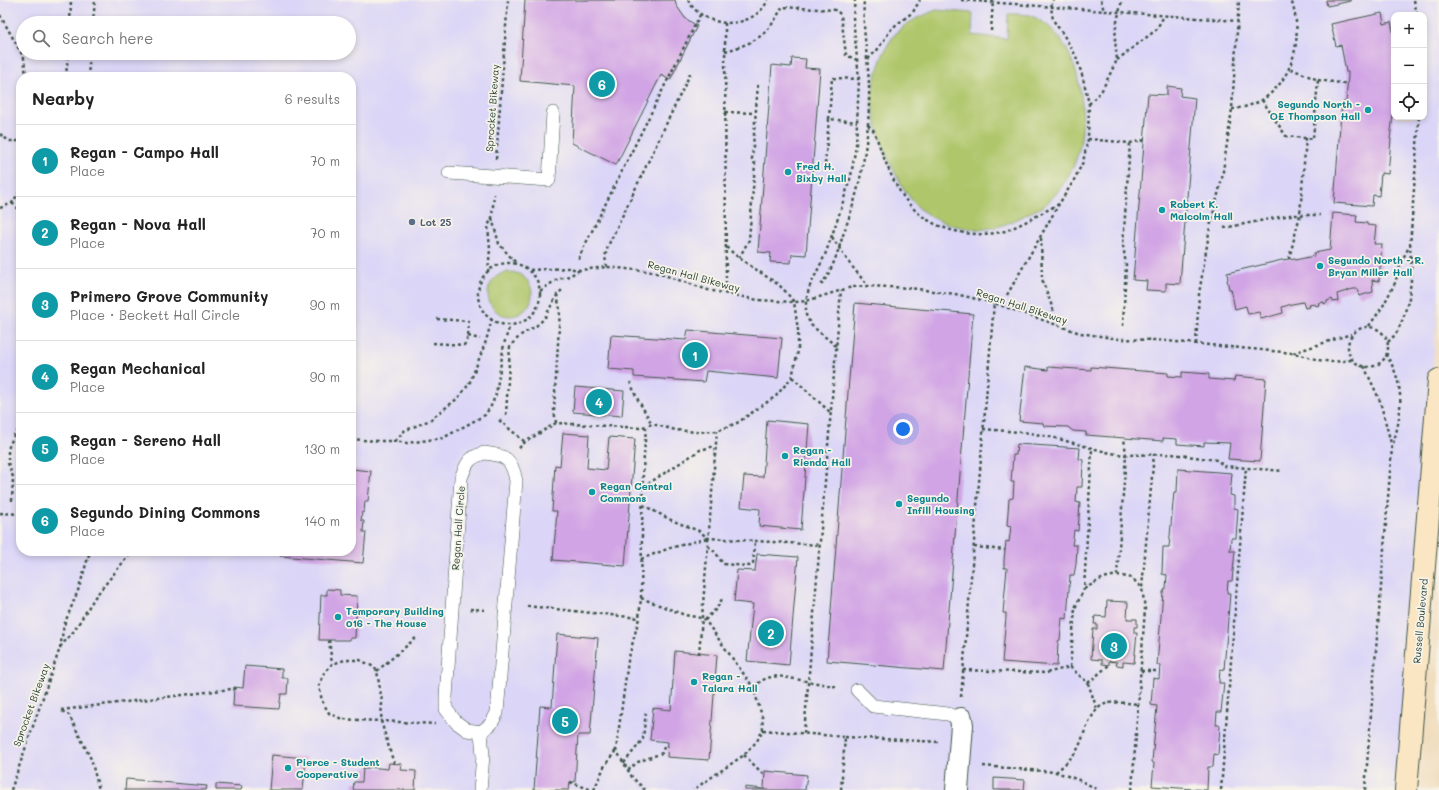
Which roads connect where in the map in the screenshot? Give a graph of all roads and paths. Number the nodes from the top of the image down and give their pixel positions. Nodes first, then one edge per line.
1 (71, 0) edge
2 (95, 0) edge
3 (508, 0) edge
4 (688, 0) edge
5 (768, 0) edge
6 (855, 0) edge
7 (864, 0) edge
8 (920, 0) edge
9 (961, 0) edge
10 (1053, 0) edge
11 (1101, 0) edge
12 (1122, 0) edge
13 (1239, 0) edge
14 (1291, 0) edge
15 (1414, 0) edge
16 (992, 1) edge
17 (1051, 7) junction
18 (1104, 11) junction
19 (1119, 12) junction
20 (1416, 12) edge
21 (0, 15) edge
22 (700, 15) junction
23 (70, 16) edge
24 (94, 16) edge
25 (1164, 16) junction
26 (1238, 21) junction
27 (726, 23) junction
28 (991, 31) dead end
29 (16, 44) edge
30 (725, 51) junction
31 (24, 60) edge
32 (67, 60) edge
33 (89, 60) edge
34 (857, 60) junction
35 (868, 60) junction
36 (1116, 60) junction
37 (1289, 68) junction
38 (25, 72) edge
39 (66, 72) edge
40 (88, 72) edge
41 (691, 72) dead end
42 (859, 79) junction
43 (1318, 80) junction
44 (758, 84) dead end
45 (1348, 84) dead end
46 (1262, 100) junction
47 (1089, 104) junction
48 (1232, 109) junction
49 (725, 112) junction
50 (755, 112) junction
51 (552, 113) dead end
52 (829, 119) junction
53 (1419, 120) edge
54 (857, 122) junction
55 (868, 125) junction
56 (0, 134) edge
57 (1306, 138) junction
58 (1088, 139) junction
59 (1144, 140) dead end
60 (16, 141) edge
61 (1130, 142) junction
62 (825, 164) dead end
63 (449, 173) dead end
64 (495, 177) junction
65 (16, 197) edge
66 (12, 203) junction
67 (1059, 204) junction
68 (16, 207) edge
69 (0, 208) edge
70 (1300, 215) junction
71 (1320, 215) dead end
72 (492, 218) junction
73 (1224, 228) dead end
74 (832, 237) junction
75 (1041, 238) junction
76 (726, 247) junction
77 (1410, 247) junction
78 (839, 249) junction
79 (739, 258) junction
80 (1289, 259) dead end
81 (579, 260) dead end
82 (517, 264) junction
83 (607, 267) junction
84 (530, 270) junction
85 (580, 270) junction
86 (488, 272) junction
87 (821, 286) dead end
88 (868, 286) junction
89 (564, 288) dead end
90 (841, 290) junction
91 (540, 291) junction
92 (726, 294) junction
93 (557, 295) junction
94 (1007, 295) dead end
95 (806, 301) junction
96 (794, 302) junction
97 (994, 303) junction
98 (1054, 312) dead end
99 (436, 319) dead end
100 (492, 319) junction
101 (510, 325) junction
102 (1123, 326) dead end
103 (1369, 326) junction
104 (1352, 334) junction
105 (468, 336) junction
106 (480, 339) dead end
107 (1388, 342) junction
108 (433, 343) dead end
109 (1196, 344) junction
110 (836, 346) junction
111 (1293, 353) junction
112 (1386, 355) junction
113 (1352, 360) junction
114 (1364, 366) junction
115 (792, 377) junction
116 (1439, 380) edge
117 (630, 382) dead end
118 (830, 414) junction
119 (506, 415) dead end
120 (499, 420) dead end
121 (556, 423) junction
122 (652, 424) junction
123 (646, 427) junction
124 (983, 429) junction
125 (717, 431) junction
126 (16, 433) edge
127 (1124, 438) dead end
128 (356, 439) edge
129 (394, 441) junction
130 (525, 442) junction
131 (1437, 444) edge
132 (714, 446) junction
133 (1392, 447) junction
134 (1092, 449) junction
135 (1154, 454) junction
136 (1126, 455) junction
137 (508, 460) junction
138 (1246, 468) junction
139 (1282, 471) dead end
140 (643, 487) junction
141 (12, 502) dead end
142 (643, 505) junction
143 (0, 513) edge
144 (16, 513) edge
145 (708, 538) junction
146 (755, 542) junction
147 (820, 545) junction
148 (708, 546) junction
149 (974, 547) junction
150 (1005, 550) dead end
151 (89, 556) edge
152 (128, 556) edge
153 (641, 559) junction
154 (1118, 575) junction
155 (1142, 588) junction
156 (1084, 589) junction
157 (641, 598) junction
158 (722, 599) dead end
159 (527, 606) dead end
160 (452, 607) junction
161 (506, 612) junction
162 (639, 618) junction
163 (701, 618) junction
164 (705, 620) junction
165 (417, 637) dead end
166 (328, 640) dead end
167 (60, 648) junction
168 (698, 654) dead end
169 (332, 664) junction
170 (1109, 665) dead end
171 (1070, 667) junction
172 (963, 670) junction
173 (377, 671) junction
174 (1141, 671) junction
175 (1160, 671) dead end
176 (808, 682) junction
177 (1088, 683) junction
178 (753, 687) junction
179 (239, 688) dead end
180 (857, 690) joint
181 (1138, 704) junction
182 (1097, 709) junction
183 (646, 711) dead end
184 (960, 719) junction
185 (381, 721) junction
186 (436, 724) dead end
187 (763, 730) junction
188 (481, 732) junction
189 (804, 733) junction
190 (845, 737) junction
191 (940, 742) dead end
192 (668, 746) dead end
193 (616, 750) junction
194 (744, 755) junction
195 (624, 763) junction
196 (394, 764) dead end
197 (983, 766) dead end
198 (628, 770) junction
199 (1056, 772) junction
200 (765, 776) dead end
201 (570, 782) dead end
202 (11, 790) edge
203 (99, 790) edge
204 (480, 790) edge
205 (593, 790) edge
206 (645, 790) edge
207 (693, 790) edge
208 (841, 790) edge
209 (957, 790) edge
210 (1099, 790) edge
211 (1132, 790) edge
212 (1221, 790) edge
213 (1365, 790) edge
214 (1406, 790) edge

1 - 23 path
2 - 24 path
3 - 64 path, Sprocket Bikeway
4 - 22 path
5 - 27 path
6 - 34 path
7 - 35 path
8 - 35 path
9 - 16 path
10 - 17 path
11 - 18 path
12 - 19 path
13 - 26 path
14 - 37 path
15 - 20 path
16 - 17 path
16 - 28 path
17 - 18 path
17 - 47 path
18 - 19 path
19 - 25 path
19 - 36 path
21 - 29 path
22 - 27 path
22 - 81 path
25 - 26 path
25 - 36 path
26 - 48 path
27 - 30 path
30 - 34 path
30 - 49 path
31 - 38 path
32 - 39 path
33 - 40 path
34 - 42 path
35 - 55 path
36 - 47 path
37 - 43 path
37 - 46 path
41 - 83 path
42 - 52 path
42 - 54 path
43 - 45 path
43 - 57 path
44 - 50 path
46 - 48 path
46 - 57 path
47 - 58 path
48 - 109 path
49 - 50 path
49 - 76 path
50 - 79 path
51 - 64 lane
52 - 54 path
52 - 62 path
53 - 77 path
54 - 74 path
55 - 67 path
55 - 78 path
56 - 60 path
57 - 70 path
58 - 61 path
58 - 67 path
59 - 61 path
61 - 102 path
63 - 64 lane
64 - 72 path, Sprocket Bikeway
65 - 66 path
66 - 68 path
66 - 69 path
67 - 75 path
70 - 71 path
70 - 73 path
70 - 80 path
72 - 82 path, Sprocket Bikeway
72 - 86 path, Sprocket Bikeway
74 - 78 path
74 - 95 path
75 - 94 path
75 - 98 path
76 - 79 path
76 - 92 path
77 - 103 path
77 - 107 path
78 - 87 path
78 - 88 path
79 - 96 path
82 - 84 path, Sprocket Bikeway
82 - 86 path
83 - 85 path, Regan Hall Bikeway
83 - 92 path, Regan Hall Bikeway
84 - 85 path, Regan Hall Bikeway
84 - 91 path
85 - 91 path
86 - 100 path, Sprocket Bikeway
88 - 90 path, Regan Hall Bikeway
88 - 97 path, Regan Hall Bikeway
89 - 93 path
90 - 95 path, Regan Hall Bikeway
90 - 110 path
91 - 101 path
92 - 96 path, Regan Hall Bikeway
93 - 119 path
93 - 121 path
95 - 96 path, Regan Hall Bikeway
95 - 110 path
96 - 115 path
97 - 109 path, Regan Hall Bikeway
97 - 124 path
99 - 105 path
100 - 101 path
100 - 129 path
101 - 129 path
103 - 104 path
103 - 107 path
104 - 111 path
104 - 113 path
105 - 106 path
105 - 108 path
107 - 112 path
109 - 111 path, Regan Hall Bikeway
110 - 118 path
111 - 113 path
112 - 114 path
112 - 133 path
113 - 114 path
114 - 133 path
115 - 118 path
115 - 125 path
116 - 131 main road, Russell Boulevard
117 - 122 path
118 - 147 path
120 - 130 path
121 - 123 path
121 - 130 path
122 - 123 path
122 - 125 path
123 - 140 path
124 - 134 path
124 - 149 path
125 - 132 path
126 - 141 path
127 - 136 path
128 - 129 path
130 - 137 path
131 - 214 main road, Russell Boulevard
132 - 140 path
132 - 145 path
133 - 213 path
134 - 136 path
134 - 156 path
135 - 136 path
135 - 138 path
135 - 155 path
136 - 154 path
137 - 160 lane, Regan Hall Circle
137 - 161 lane
138 - 139 path
138 - 212 path
140 - 142 path
142 - 145 path
142 - 153 path
143 - 144 path
145 - 146 path
145 - 148 path
145 - 153 path
146 - 147 path
146 - 148 path
147 - 176 path
148 - 163 path
149 - 150 path
149 - 172 path
151 - 167 path, Sprocket Bikeway
152 - 167 path, Sprocket Bikeway
153 - 157 path
154 - 155 path
154 - 156 path
155 - 174 path
156 - 171 path
157 - 162 path
157 - 163 path
158 - 164 path
159 - 162 path
160 - 161 path
160 - 188 lane, Regan Hall Circle
161 - 188 lane
162 - 193 path
163 - 164 path
163 - 168 path
164 - 178 path
165 - 173 path
166 - 169 path
167 - 202 path, Sprocket Bikeway
169 - 173 path
169 - 185 path
170 - 177 path
171 - 172 path
171 - 177 path
172 - 184 path
173 - 185 path
174 - 175 path
174 - 181 path
176 - 178 path
176 - 180 path
176 - 189 path
177 - 182 path
178 - 187 path
179 - 203 path
180 - 184 lane
181 - 182 path
181 - 211 path
182 - 199 path
183 - 195 path
184 - 209 street
185 - 186 path
185 - 196 path
187 - 189 path
187 - 194 path
188 - 204 lane
189 - 190 path
190 - 191 path
190 - 208 path
192 - 198 path
193 - 195 path
193 - 205 path
194 - 200 path
194 - 207 path
195 - 198 path
197 - 199 path
198 - 206 path
199 - 210 path
201 - 205 path

